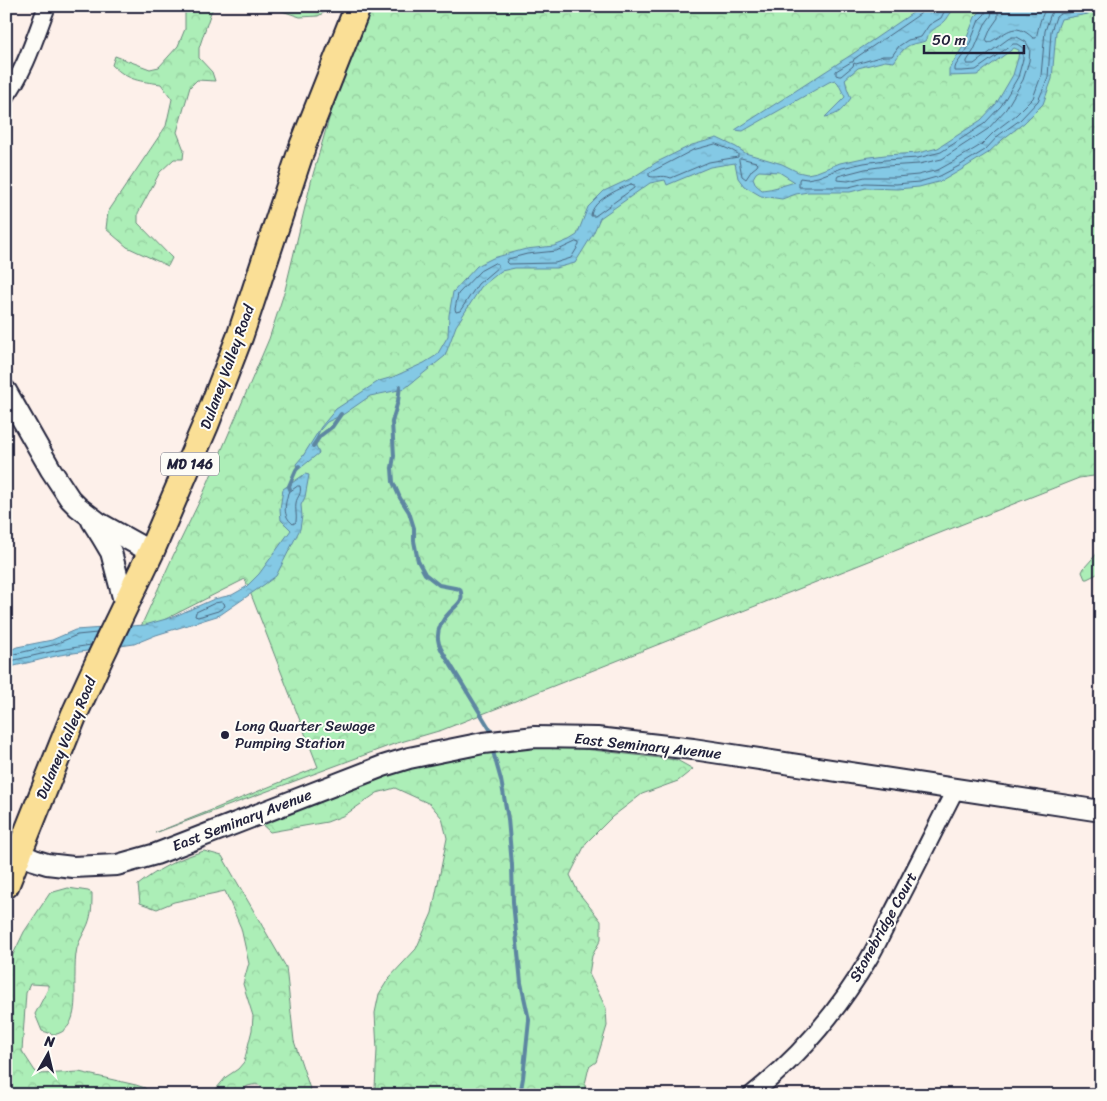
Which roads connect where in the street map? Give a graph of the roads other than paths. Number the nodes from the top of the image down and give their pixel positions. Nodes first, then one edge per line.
1 (47, 6) edge
2 (358, 6) edge
3 (6, 96) edge
4 (6, 391) edge
5 (86, 514) junction
6 (151, 552) junction
7 (120, 616) junction
8 (955, 790) junction
9 (1101, 811) edge
10 (12, 851) edge
11 (6, 885) edge
12 (751, 1095) edge

1 - 3 street
2 - 6 main road, Dulaney Valley Road / MD 146
4 - 5 street
5 - 6 street
5 - 7 street
6 - 7 main road, Dulaney Valley Road / MD 146
7 - 10 main road, Dulaney Valley Road / MD 146
8 - 9 street, East Seminary Avenue
8 - 10 street, East Seminary Avenue
8 - 12 street, Stonebridge Court
10 - 11 main road, Dulaney Valley Road / MD 146

